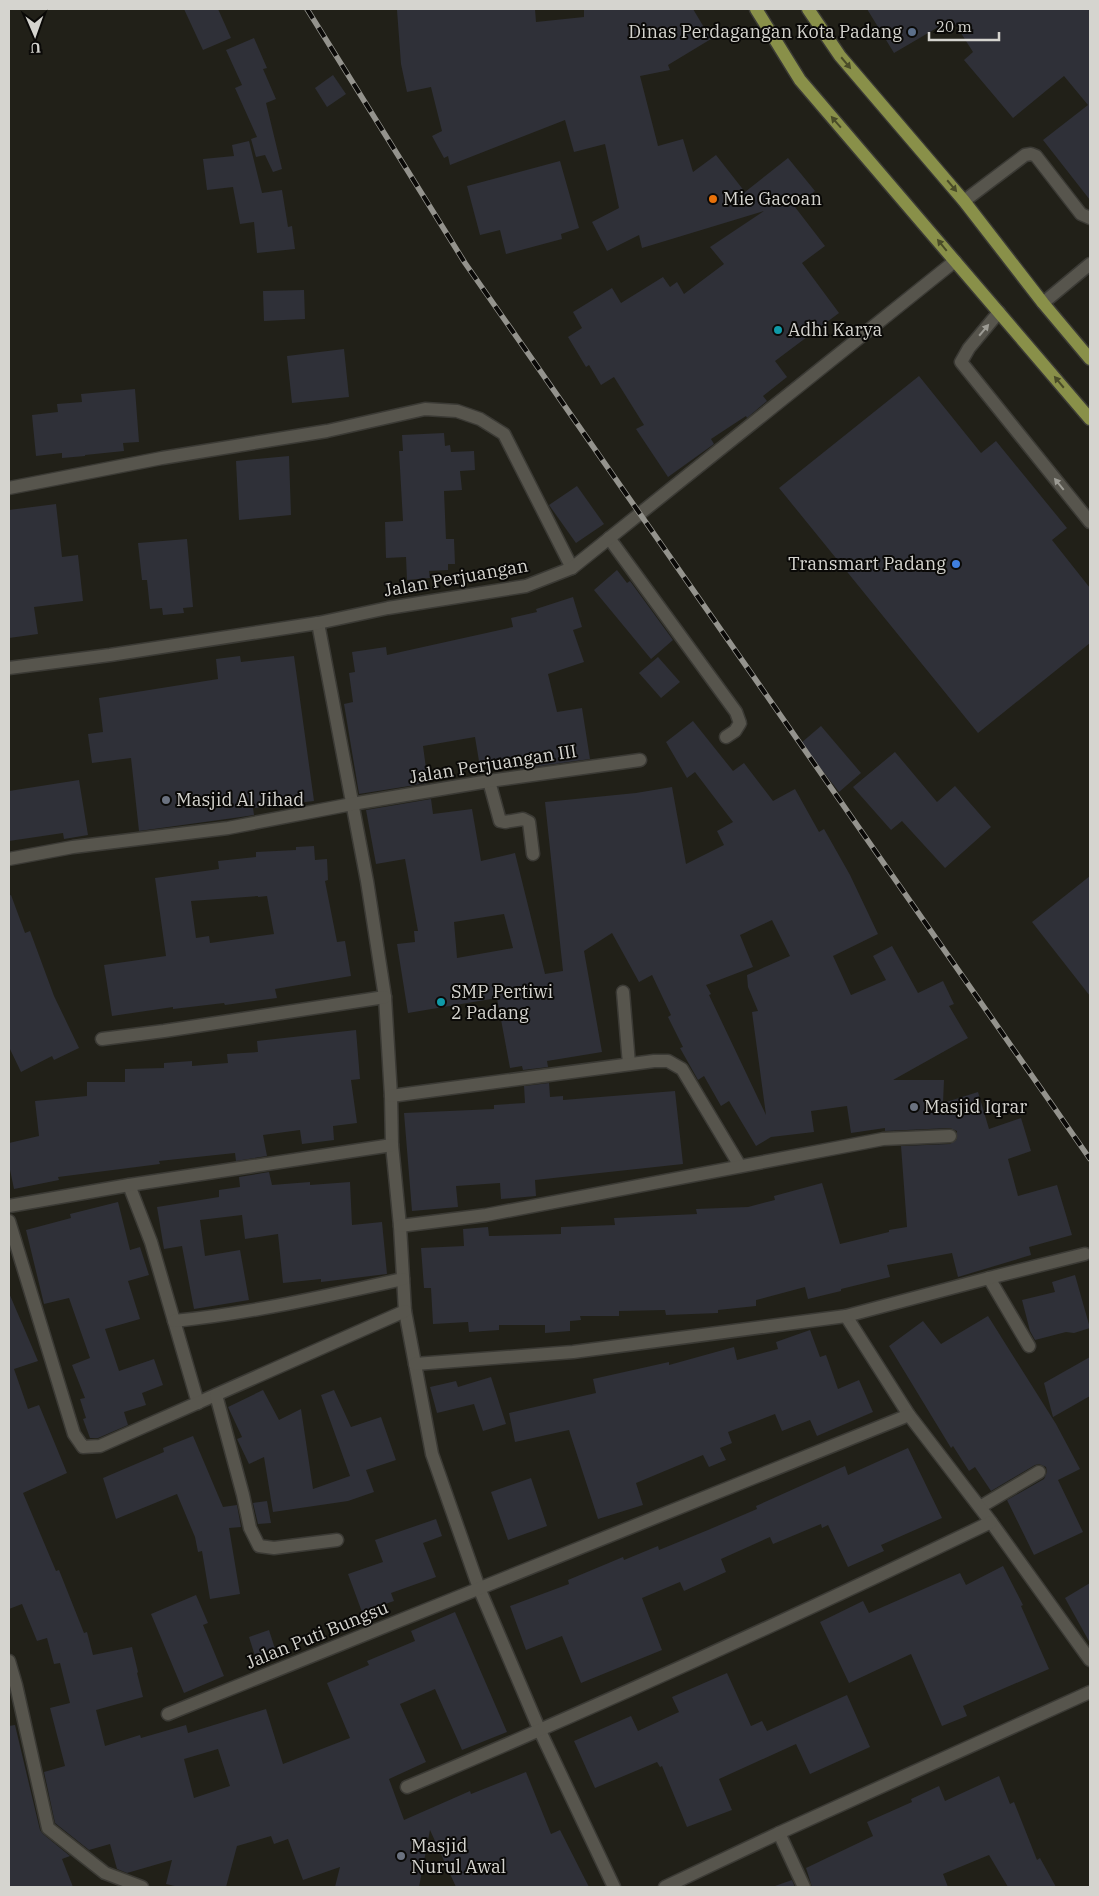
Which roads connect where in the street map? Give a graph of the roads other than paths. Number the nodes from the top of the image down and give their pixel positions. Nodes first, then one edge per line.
1 (756, 9) edge
2 (808, 9) edge
3 (964, 201) junction
4 (1090, 218) edge
5 (955, 261) junction
6 (1090, 264) edge
7 (1043, 304) junction
8 (999, 312) junction
9 (1090, 359) edge
10 (1090, 419) edge
11 (9, 488) edge
12 (1090, 522) edge
13 (609, 538) junction
14 (572, 568) junction
15 (318, 623) junction
16 (9, 668) edge
17 (726, 737) dead end
18 (640, 760) dead end
19 (489, 781) junction
20 (352, 804) junction
21 (533, 854) dead end
22 (9, 859) edge
23 (623, 992) dead end
24 (385, 996) junction
25 (102, 1039) dead end
26 (629, 1064) junction
27 (391, 1096) junction
28 (950, 1136) dead end
29 (392, 1146) junction
30 (740, 1166) junction
31 (129, 1185) junction
32 (9, 1206) edge
33 (9, 1221) edge
34 (400, 1226) junction
35 (1086, 1254) dead end
36 (989, 1278) junction
37 (403, 1279) junction
38 (405, 1311) junction
39 (846, 1316) junction
40 (174, 1321) junction
41 (1029, 1346) dead end
42 (415, 1364) junction
43 (216, 1395) junction
44 (198, 1403) junction
45 (910, 1414) junction
46 (1039, 1472) dead end
47 (980, 1508) junction
48 (991, 1522) junction
49 (337, 1540) dead end
50 (479, 1588) junction
51 (1090, 1660) edge
52 (9, 1661) edge
53 (1090, 1692) edge
54 (168, 1714) dead end
55 (540, 1731) junction
56 (407, 1786) dead end
57 (779, 1833) junction
58 (142, 1887) edge
59 (614, 1887) edge
60 (666, 1887) edge
61 (804, 1887) edge

5 -> 1 main road
2 -> 3 main road
3 - 4 street
3 - 7 main road
5 - 8 main road
5 - 13 street, Jalan Perjuangan
6 - 7 street
7 - 9 main road
10 -> 8 main road
12 -> 8 street
11 - 14 street
13 - 14 street, Jalan Perjuangan
13 - 17 street
14 - 15 street, Jalan Perjuangan
15 - 16 street, Jalan Perjuangan
15 - 20 street
18 - 19 street, Jalan Perjuangan III
19 - 20 street, Jalan Perjuangan III
19 - 21 street
20 - 22 street, Jalan Perjuangan III
20 - 24 street
23 - 26 street
24 - 25 street
24 - 27 street
26 - 27 street
26 - 30 street
27 - 29 street
28 - 30 street
29 - 31 street
29 - 34 street
30 - 34 street
31 - 32 street
31 - 40 street
33 - 44 street
34 - 37 street
35 - 36 street
36 - 39 street
36 - 41 street
37 - 38 street
37 - 40 street
38 - 42 street
38 - 43 street
39 - 42 street
39 - 45 street
40 - 44 street
42 - 50 street
43 - 44 street
43 - 49 street
45 - 47 street
45 - 50 street, Jalan Puti Bungsu
46 - 47 street
47 - 48 street
48 - 51 street
48 - 55 street
50 - 54 street, Jalan Puti Bungsu
50 - 55 street
52 - 58 street
53 - 57 street
55 - 56 street
55 - 59 street
57 - 60 street
57 - 61 street

